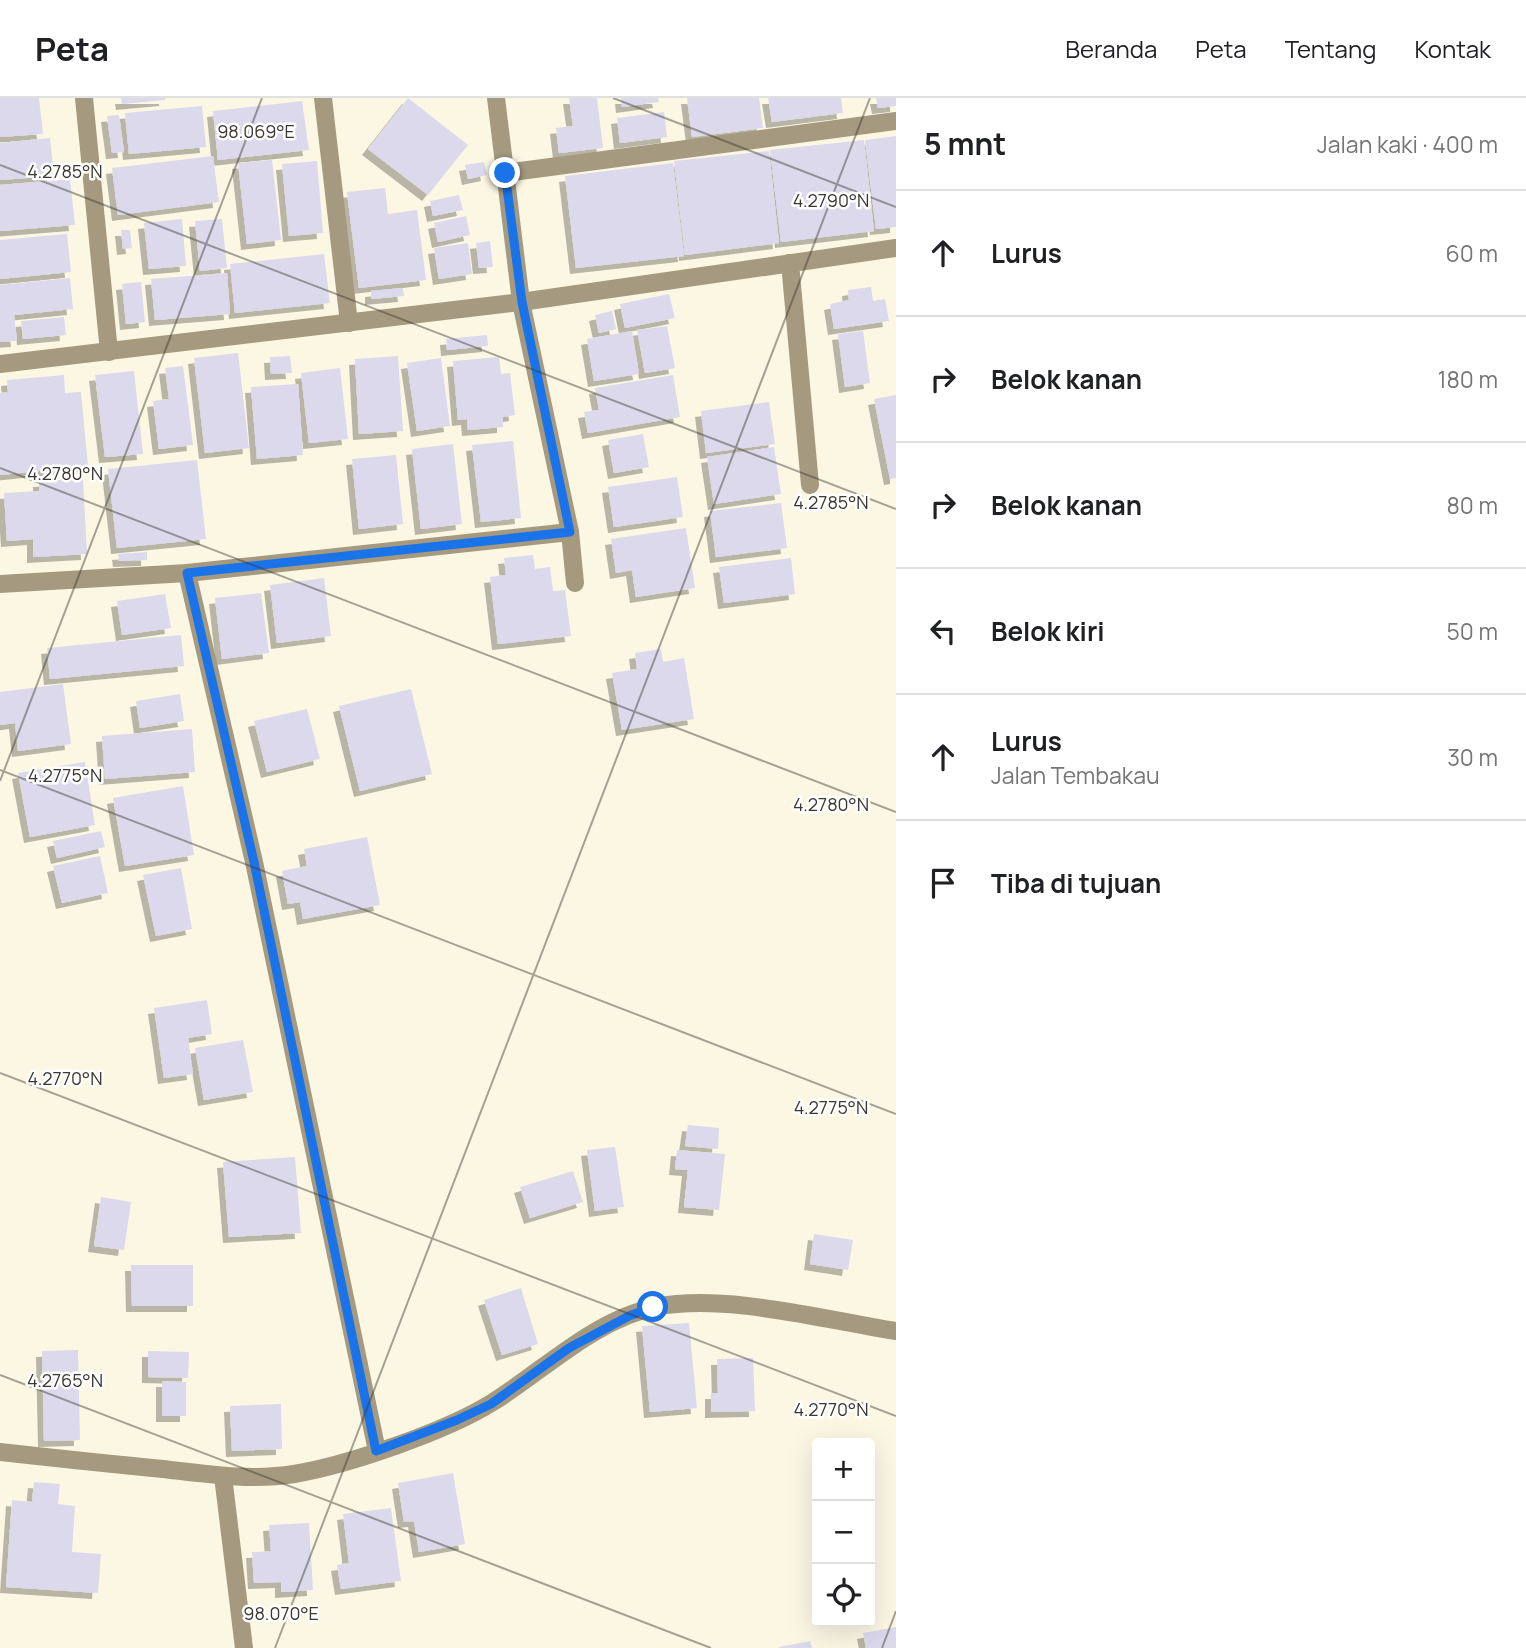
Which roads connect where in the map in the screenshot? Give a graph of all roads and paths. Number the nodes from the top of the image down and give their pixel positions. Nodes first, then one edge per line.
1 (84, 98) edge
2 (323, 98) edge
3 (496, 98) edge
4 (896, 121) edge
5 (505, 173) junction
6 (896, 248) edge
7 (790, 263) junction
8 (522, 302) junction
9 (349, 323) junction
10 (109, 352) junction
11 (0, 364) edge
12 (810, 485) dead end
13 (570, 532) junction
14 (187, 573) junction
15 (575, 583) dead end
16 (0, 584) edge
17 (896, 1331) edge
18 (376, 1451) junction
19 (0, 1452) edge
20 (223, 1476) junction
21 (244, 1648) edge

1 - 10 street
2 - 9 street
3 - 5 street
4 - 5 street
5 - 8 street
6 - 7 street
7 - 8 street
7 - 12 street
8 - 9 street
8 - 13 street
9 - 10 street
10 - 11 street
13 - 14 street
13 - 15 street
14 - 16 street
14 - 18 street
17 - 18 street
18 - 20 street
19 - 20 street
20 - 21 street

